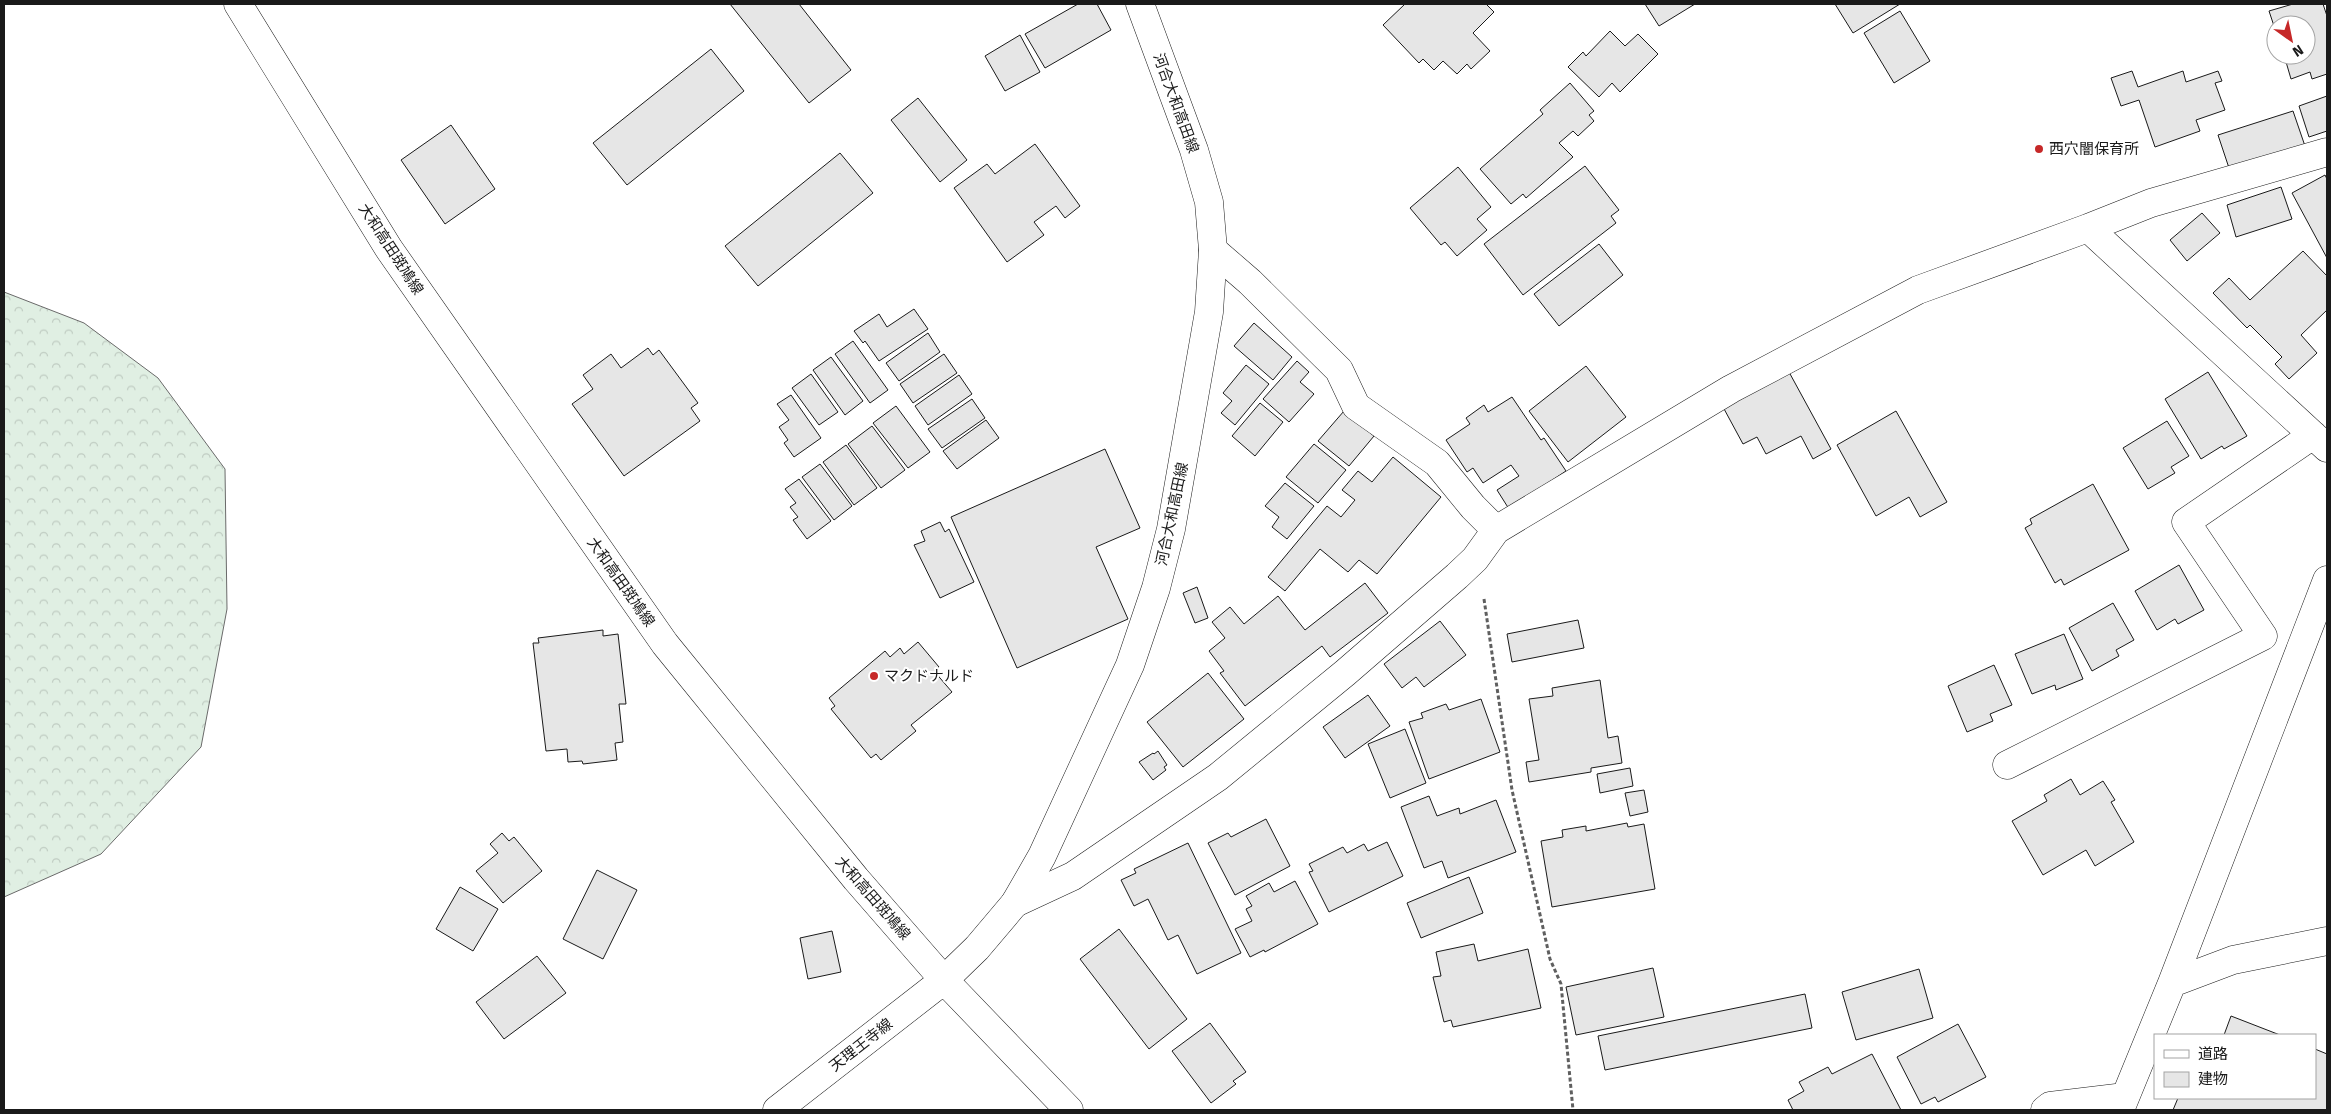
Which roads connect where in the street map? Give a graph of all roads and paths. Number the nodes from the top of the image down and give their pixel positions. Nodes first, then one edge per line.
1 (238, 4) edge
2 (1140, 4) edge
3 (2327, 152) edge
4 (2088, 228) junction
5 (1213, 250) junction
6 (2320, 442) edge
7 (1496, 530) junction
8 (1475, 559) junction
9 (2327, 580) edge
10 (2007, 765) dead end
11 (1015, 903) junction
12 (2327, 941) edge
13 (944, 980) junction
14 (2172, 983) junction
15 (2123, 1104) edge
16 (777, 1110) edge
17 (1069, 1110) edge
18 (1573, 1110) edge
19 (2045, 1110) edge

1 - 13 street, 大和高田斑鳩線
2 - 5 street, 河合大和高田線
3 - 4 street
4 - 6 street
4 - 7 street
5 - 7 street
5 - 11 street, 河合大和高田線
6 - 10 street
7 - 8 street
8 - 11 street
8 - 18 path
9 - 14 street
11 - 13 street, 河合大和高田線
12 - 14 street
13 - 16 street, 天理王寺線
13 - 17 street, 大和高田斑鳩線
14 - 15 street
15 - 19 street

